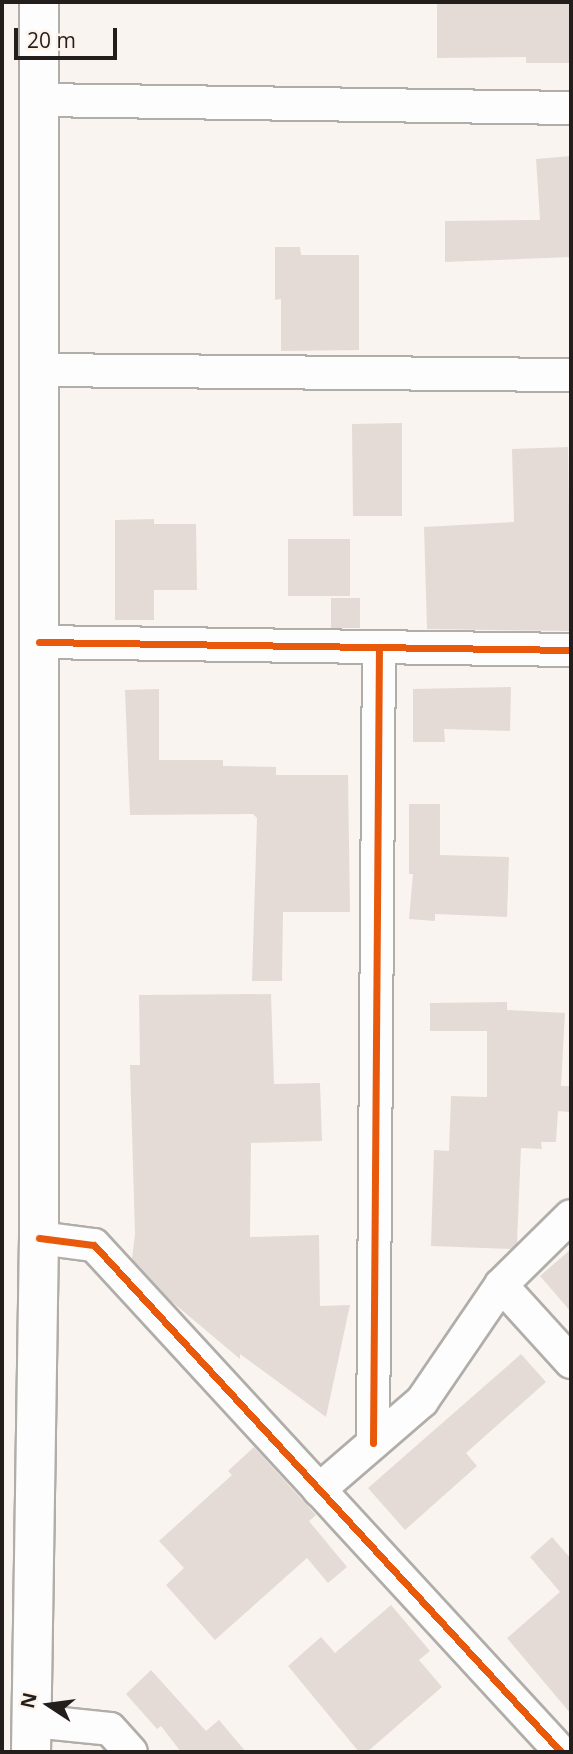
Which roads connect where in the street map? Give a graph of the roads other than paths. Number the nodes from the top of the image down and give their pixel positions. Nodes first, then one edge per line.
1 (39, 2) edge
2 (39, 100) junction
3 (571, 108) edge
4 (39, 370) junction
5 (571, 375) edge
6 (39, 642) junction
7 (379, 647) junction
8 (571, 650) edge
9 (571, 1216) edge
10 (39, 1238) junction
11 (501, 1285) junction
12 (571, 1362) edge
13 (373, 1443) junction
14 (319, 1490) junction
15 (32, 1736) edge
16 (131, 1752) edge
17 (561, 1752) edge

1 - 2 main road
2 - 3 street
2 - 4 main road
4 - 5 street
4 - 6 main road
6 - 7 street
6 - 10 main road
7 - 8 street
7 - 13 street
9 - 11 street
10 - 14 street
10 - 15 main road
11 - 12 street
11 - 13 street
13 - 14 street
14 - 17 street
15 - 16 street

